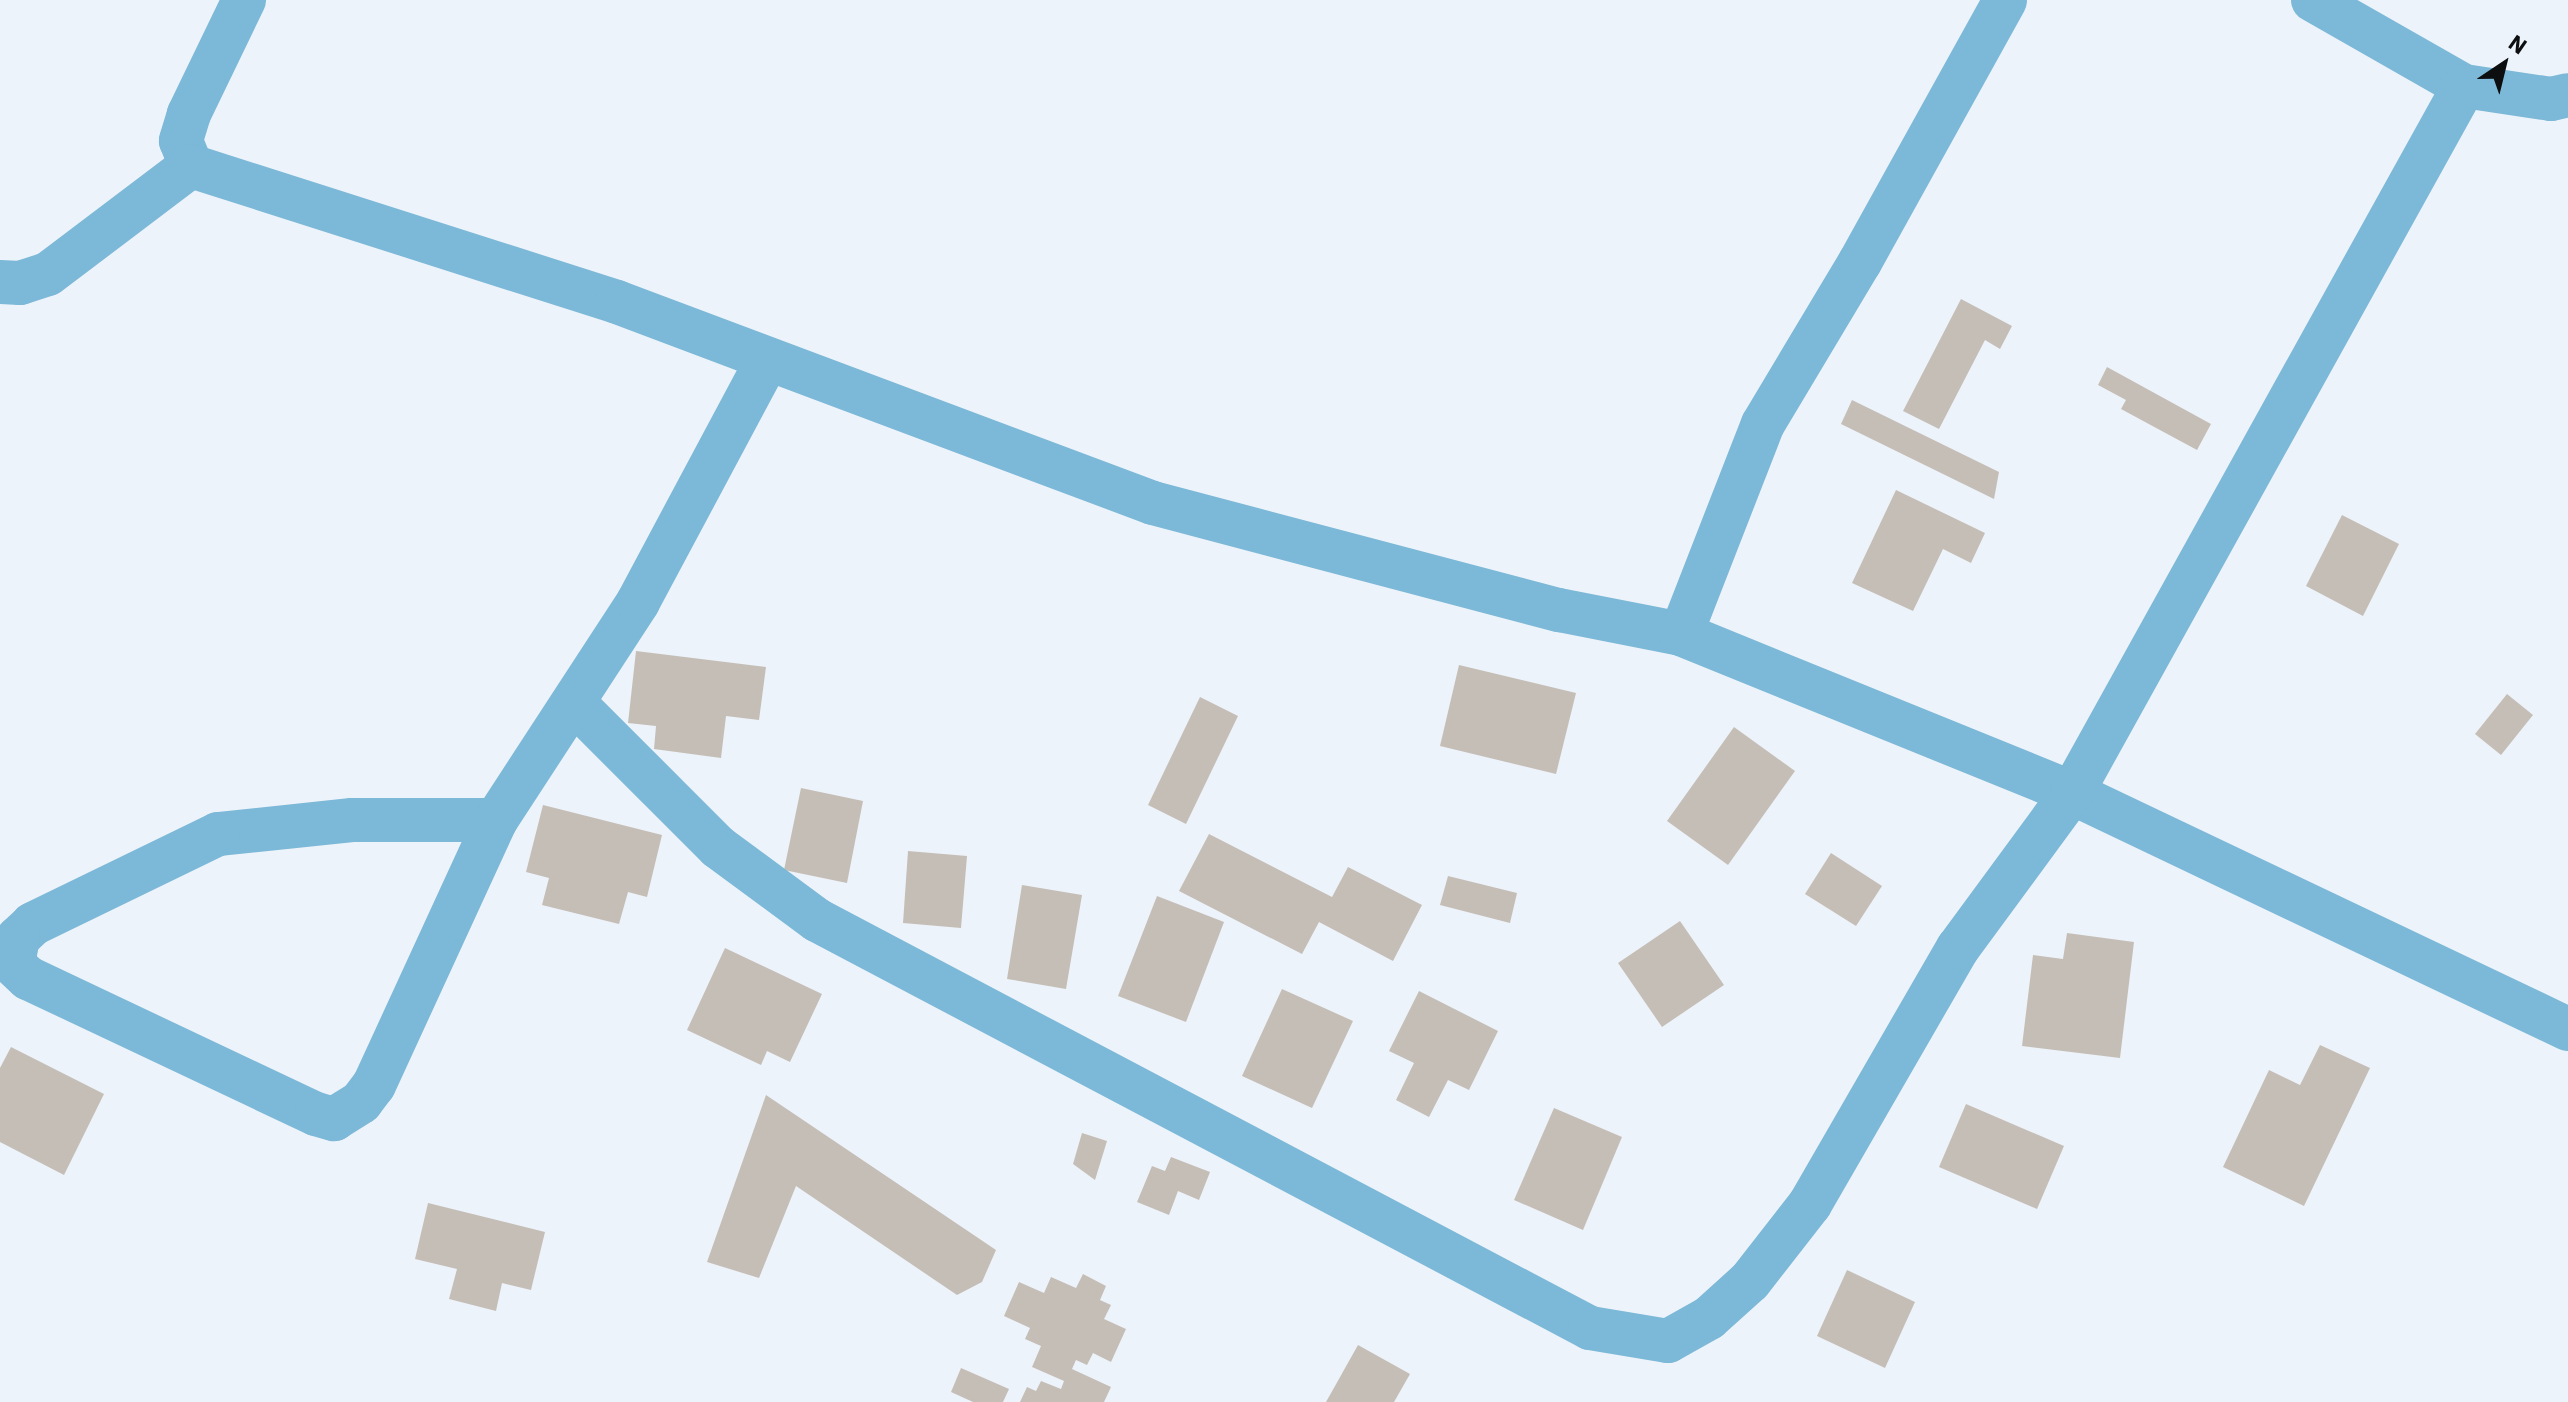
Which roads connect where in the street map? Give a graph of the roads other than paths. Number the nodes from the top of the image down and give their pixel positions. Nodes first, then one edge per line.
1 (244, 0) edge
2 (2005, 0) edge
3 (2313, 0) edge
4 (2464, 86) junction
5 (2568, 95) edge
6 (191, 166) junction
7 (0, 282) edge
8 (767, 360) junction
9 (1681, 634) junction
10 (574, 703) junction
11 (2072, 793) junction
12 (496, 820) junction
13 (2568, 1029) edge

1 - 6 street
2 - 9 street
3 - 4 street
4 - 5 street
4 - 11 street
6 - 7 street
6 - 8 street
8 - 9 street
8 - 10 street
9 - 11 street
10 - 11 street
10 - 12 street
11 - 13 street
12 - 12 street

